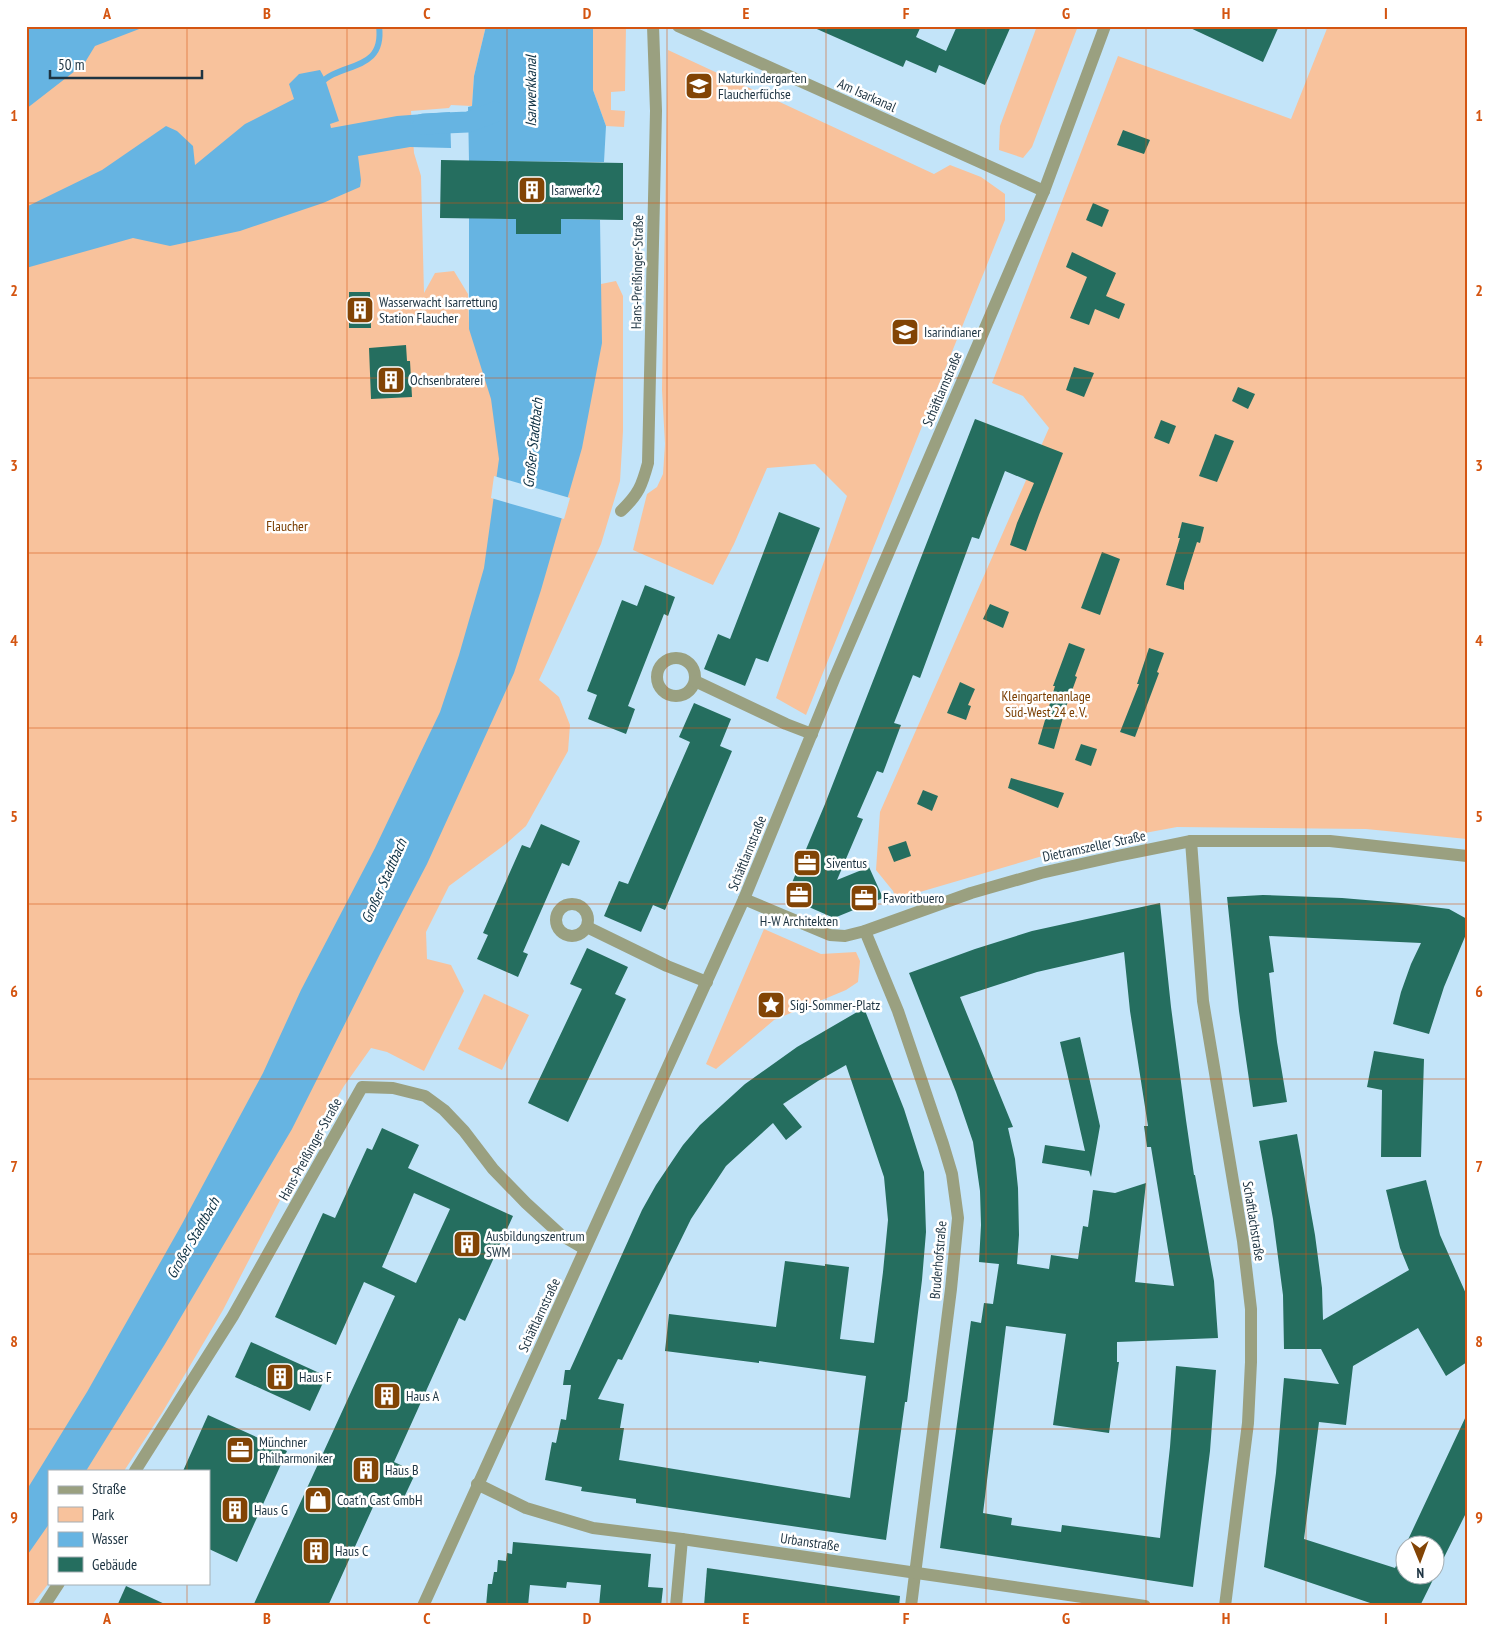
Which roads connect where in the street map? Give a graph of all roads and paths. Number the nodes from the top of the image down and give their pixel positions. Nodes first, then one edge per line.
1 (653, 26) edge
2 (678, 26) edge
3 (1105, 26) edge
4 (1044, 191) junction
5 (621, 510) dead end
6 (695, 681) dead end
7 (812, 734) junction
8 (1191, 841) junction
9 (1467, 856) edge
10 (744, 899) junction
11 (587, 927) dead end
12 (865, 931) junction
13 (707, 982) junction
14 (585, 1249) junction
15 (136, 1470) edge
16 (477, 1484) junction
17 (682, 1539) junction
18 (916, 1573) junction
19 (58, 1584) edge
20 (44, 1606) edge
21 (423, 1606) edge
22 (676, 1606) edge
23 (912, 1606) edge
24 (1145, 1606) edge
25 (1225, 1606) edge

1 - 5 street, Hans-Preißinger-Straße
2 - 4 street, Am Isarkanal
3 - 4 street, Schäftlarnstraße
4 - 7 street, Schäftlarnstraße
6 - 7 street
7 - 10 street, Schäftlarnstraße
8 - 9 street, Dietramszeller Straße
8 - 12 street, Dietramszeller Straße
8 - 25 street, Schaftlachstraße
10 - 12 street, Dietramszeller Straße
10 - 13 street, Schäftlarnstraße
11 - 13 street
12 - 18 street, Bruderhofstraße
13 - 14 street, Schäftlarnstraße
14 - 15 street, Hans-Preißinger-Straße
14 - 16 street, Schäftlarnstraße
16 - 17 street, Urbanstraße
16 - 21 street, Schäftlarnstraße
17 - 18 street, Urbanstraße
17 - 22 street
18 - 23 street, Bruderhofstraße
18 - 24 street, Urbanstraße
19 - 20 street

